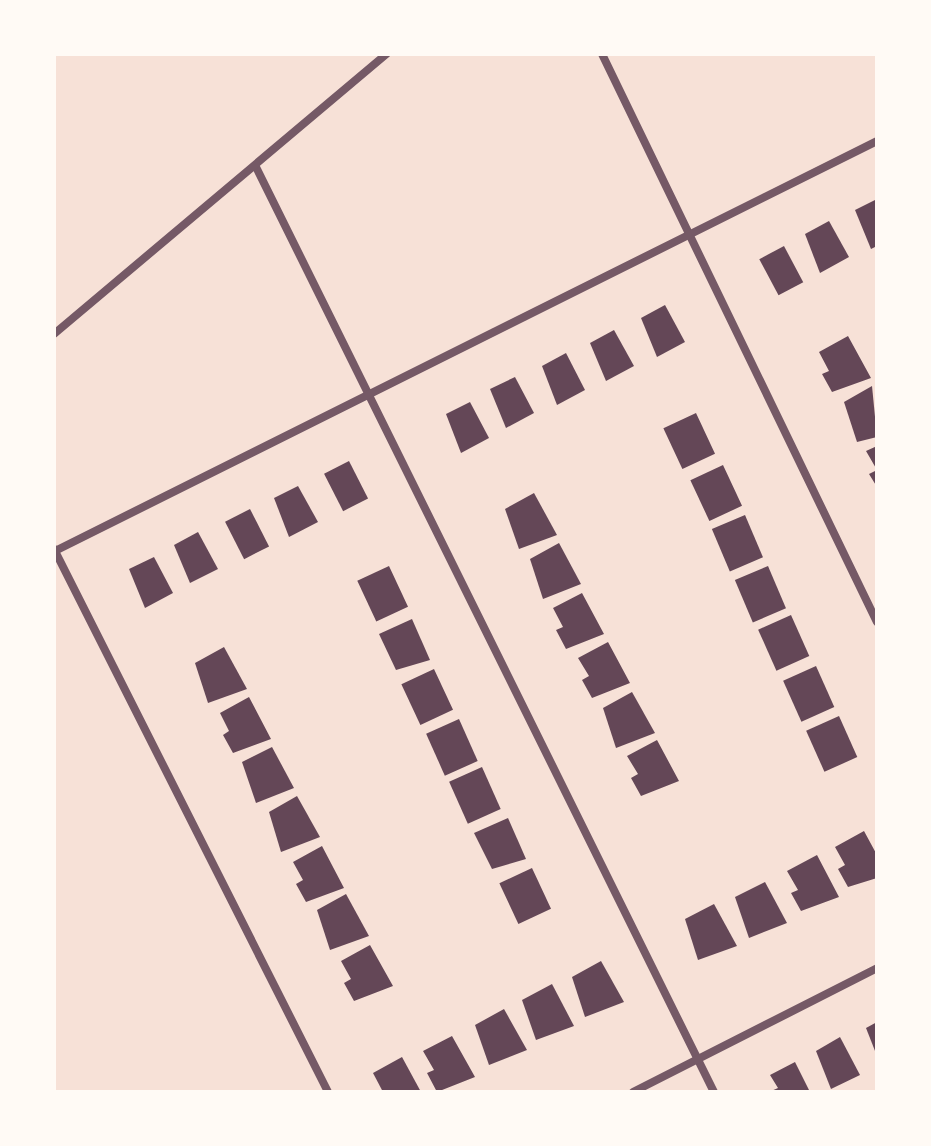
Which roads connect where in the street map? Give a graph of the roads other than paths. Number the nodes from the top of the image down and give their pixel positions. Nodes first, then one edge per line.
1 (387, 54) edge
2 (602, 54) edge
3 (877, 141) edge
4 (256, 167) junction
5 (688, 235) junction
6 (54, 334) edge
7 (370, 394) junction
8 (54, 550) edge
9 (877, 622) edge
10 (877, 968) edge
11 (698, 1061) junction
12 (328, 1092) edge
13 (633, 1092) edge
14 (714, 1092) edge

1 - 4 street
2 - 5 street
3 - 5 street
4 - 6 street
4 - 7 street
5 - 7 street
5 - 9 street
7 - 8 street
7 - 11 street
8 - 12 street
10 - 11 street
11 - 13 street
11 - 14 street

